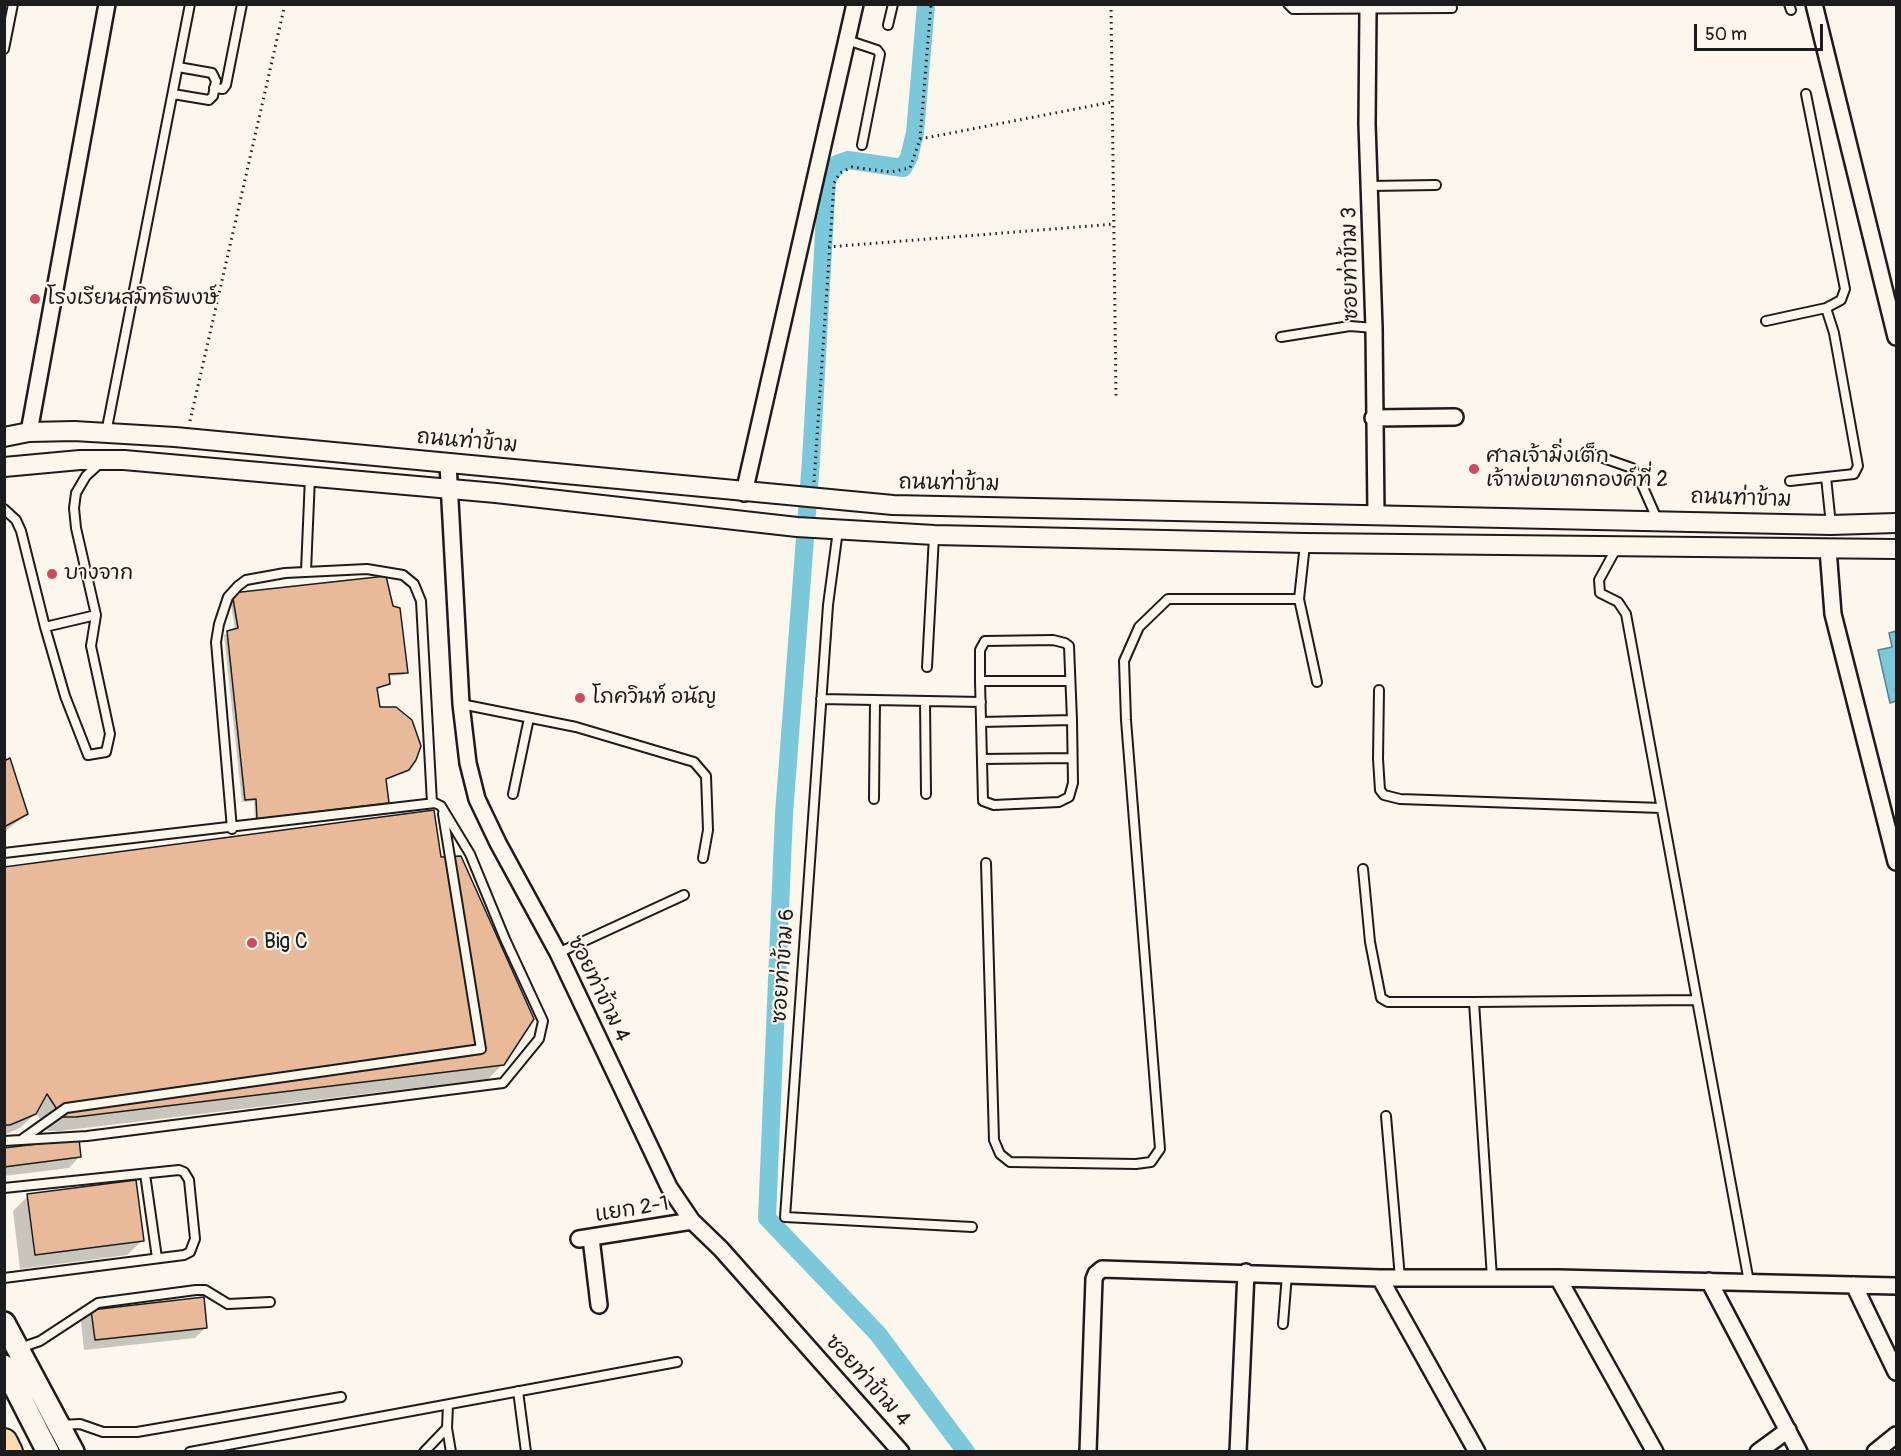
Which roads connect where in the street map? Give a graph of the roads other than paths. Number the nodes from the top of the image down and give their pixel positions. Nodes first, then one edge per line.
1 (13, 4) edge
2 (107, 4) edge
3 (190, 4) edge
4 (242, 4) edge
5 (855, 4) edge
6 (893, 4) edge
7 (1288, 4) edge
8 (1814, 4) edge
9 (1452, 8) dead end
10 (1368, 10) junction
11 (888, 25) dead end
12 (846, 40) junction
13 (4, 49) edge
14 (178, 67) junction
15 (214, 88) junction
16 (173, 94) junction
17 (1806, 94) dead end
18 (862, 145) dead end
19 (1436, 184) dead end
20 (1370, 186) junction
21 (1826, 308) junction
22 (1766, 321) dead end
23 (1374, 328) junction
24 (1281, 337) dead end
25 (1896, 337) edge
26 (1455, 417) dead end
27 (1373, 418) junction
28 (29, 432) junction
29 (106, 433) junction
30 (4, 437) edge
31 (1586, 452) dead end
32 (109, 460) junction
33 (448, 464) junction
34 (4, 467) edge
35 (310, 476) junction
36 (1826, 477) junction
37 (1790, 481) dead end
38 (448, 488) junction
39 (744, 493) junction
40 (4, 508) edge
41 (1376, 516) junction
42 (1657, 519) junction
43 (1896, 524) edge
44 (1831, 525) junction
45 (831, 530) junction
46 (934, 535) junction
47 (1305, 543) junction
48 (1617, 547) junction
49 (1828, 549) junction
50 (1896, 549) edge
51 (306, 571) junction
52 (1299, 599) junction
53 (96, 615) junction
54 (45, 627) junction
55 (927, 667) dead end
56 (980, 681) junction
57 (1070, 681) junction
58 (1317, 682) dead end
59 (1379, 690) dead end
60 (821, 699) junction
61 (874, 701) junction
62 (925, 702) junction
63 (981, 702) junction
64 (461, 704) junction
65 (530, 718) junction
66 (1072, 720) junction
67 (981, 722) junction
68 (1072, 758) junction
69 (982, 759) junction
70 (513, 794) dead end
71 (926, 794) dead end
72 (874, 799) dead end
73 (432, 803) junction
74 (441, 806) junction
75 (1661, 808) junction
76 (232, 829) junction
77 (4, 853) edge
78 (703, 858) dead end
79 (1896, 862) edge
80 (986, 863) dead end
81 (1362, 869) dead end
82 (684, 895) dead end
83 (558, 953) junction
84 (1697, 1000) junction
85 (1474, 1002) junction
86 (1386, 1116) dead end
87 (21, 1140) junction
88 (4, 1141) edge
89 (145, 1174) junction
90 (4, 1188) edge
91 (692, 1221) junction
92 (972, 1227) dead end
93 (157, 1258) junction
94 (1246, 1272) junction
95 (1287, 1274) junction
96 (4, 1278) edge
97 (1380, 1278) junction
98 (1400, 1278) junction
99 (1492, 1278) junction
100 (1558, 1278) junction
101 (1709, 1281) junction
102 (1749, 1282) junction
103 (1854, 1285) junction
104 (1896, 1286) edge
105 (270, 1302) dead end
106 (599, 1305) dead end
107 (4, 1323) edge
108 (1283, 1324) dead end
109 (20, 1348) junction
110 (677, 1362) dead end
111 (4, 1366) edge
112 (1896, 1372) edge
113 (518, 1391) junction
114 (341, 1397) dead end
115 (448, 1405) junction
116 (60, 1425) junction
117 (447, 1428) junction
118 (1788, 1430) junction
119 (1896, 1435) edge
120 (4, 1442) edge
121 (9, 1452) edge
122 (48, 1452) edge
123 (73, 1452) edge
124 (190, 1452) edge
125 (424, 1452) edge
126 (451, 1452) edge
127 (526, 1452) edge
128 (901, 1452) edge
129 (1088, 1452) edge
130 (1238, 1452) edge
131 (1477, 1452) edge
132 (1655, 1452) edge
133 (1758, 1452) edge
134 (1799, 1452) edge
135 (1875, 1452) edge

1 - 13 lane
2 - 28 street
3 - 14 lane
4 - 15 lane
5 - 12 street
6 - 11 lane
7 - 10 lane
8 - 25 street
9 - 10 lane
10 - 20 street, ซอยท่าข้าม 3
12 - 18 lane
12 - 39 street
14 - 15 lane
14 - 16 lane
15 - 16 lane
16 - 29 lane
17 - 21 lane
19 - 20 lane
20 - 23 street, ซอยท่าข้าม 3
21 - 22 lane
21 - 36 lane
23 - 24 lane
23 - 27 street, ซอยท่าข้าม 3
26 - 27 street
27 - 41 street, ซอยท่าข้าม 3
28 - 29 street, ถนนท่าข้าม
28 - 30 street, ถนนท่าข้าม
29 - 33 street, ถนนท่าข้าม
31 - 42 lane
32 - 34 street
32 - 35 street
32 - 53 lane
33 - 38 street, ซอยท่าข้าม 4
33 - 39 street, ถนนท่าข้าม
35 - 38 street
35 - 51 lane
36 - 37 lane
36 - 44 lane
38 - 45 street
38 - 64 street, ซอยท่าข้าม 4
39 - 41 street, ถนนท่าข้าม
40 - 54 lane
41 - 42 street, ถนนท่าข้าม
42 - 44 street, ถนนท่าข้าม
43 - 44 street, ถนนท่าข้าม
45 - 46 street
45 - 60 lane, ซอยท่าข้าม 6
46 - 47 street
46 - 55 lane
47 - 48 street
47 - 52 lane
48 - 49 street
48 - 75 lane
49 - 50 street
49 - 79 street
51 - 73 lane
51 - 76 lane
52 - 58 lane
52 - 80 lane
53 - 54 lane
53 - 54 lane
56 - 57 lane
56 - 57 lane
56 - 63 lane
57 - 66 lane
59 - 75 lane
60 - 61 lane
60 - 92 lane, ซอยท่าข้าม 6
61 - 62 lane
61 - 72 lane
62 - 63 lane
62 - 71 lane
63 - 67 lane
64 - 65 lane
64 - 83 street, ซอยท่าข้าม 4
65 - 70 lane
65 - 78 lane
66 - 67 lane
66 - 68 lane
67 - 69 lane
68 - 69 lane
68 - 69 lane
73 - 74 lane
73 - 76 lane
74 - 87 lane
74 - 87 lane
75 - 84 lane
76 - 77 lane
81 - 85 lane
82 - 83 lane
83 - 91 street, ซอยท่าข้าม 4
84 - 85 lane
84 - 102 lane
85 - 99 lane
86 - 98 lane
87 - 88 lane
89 - 90 lane
89 - 93 lane
89 - 93 lane
91 - 106 street, แยก 2-1
91 - 128 street, ซอยท่าข้าม 4
93 - 96 lane
94 - 95 street
94 - 129 street
94 - 130 street
95 - 97 street
95 - 108 lane
97 - 98 street
97 - 131 street
98 - 99 street
99 - 100 street
100 - 101 street
100 - 132 street
101 - 102 street
101 - 118 street
102 - 103 street
103 - 104 street
103 - 112 street
105 - 109 lane
107 - 109 main road
109 - 116 main road
110 - 113 lane
111 - 122 main road
113 - 115 lane
113 - 127 lane
114 - 116 lane
115 - 117 lane
115 - 124 lane
116 - 123 main road
117 - 125 lane
117 - 126 lane
118 - 133 street
118 - 134 street
119 - 135 street
120 - 121 highway

